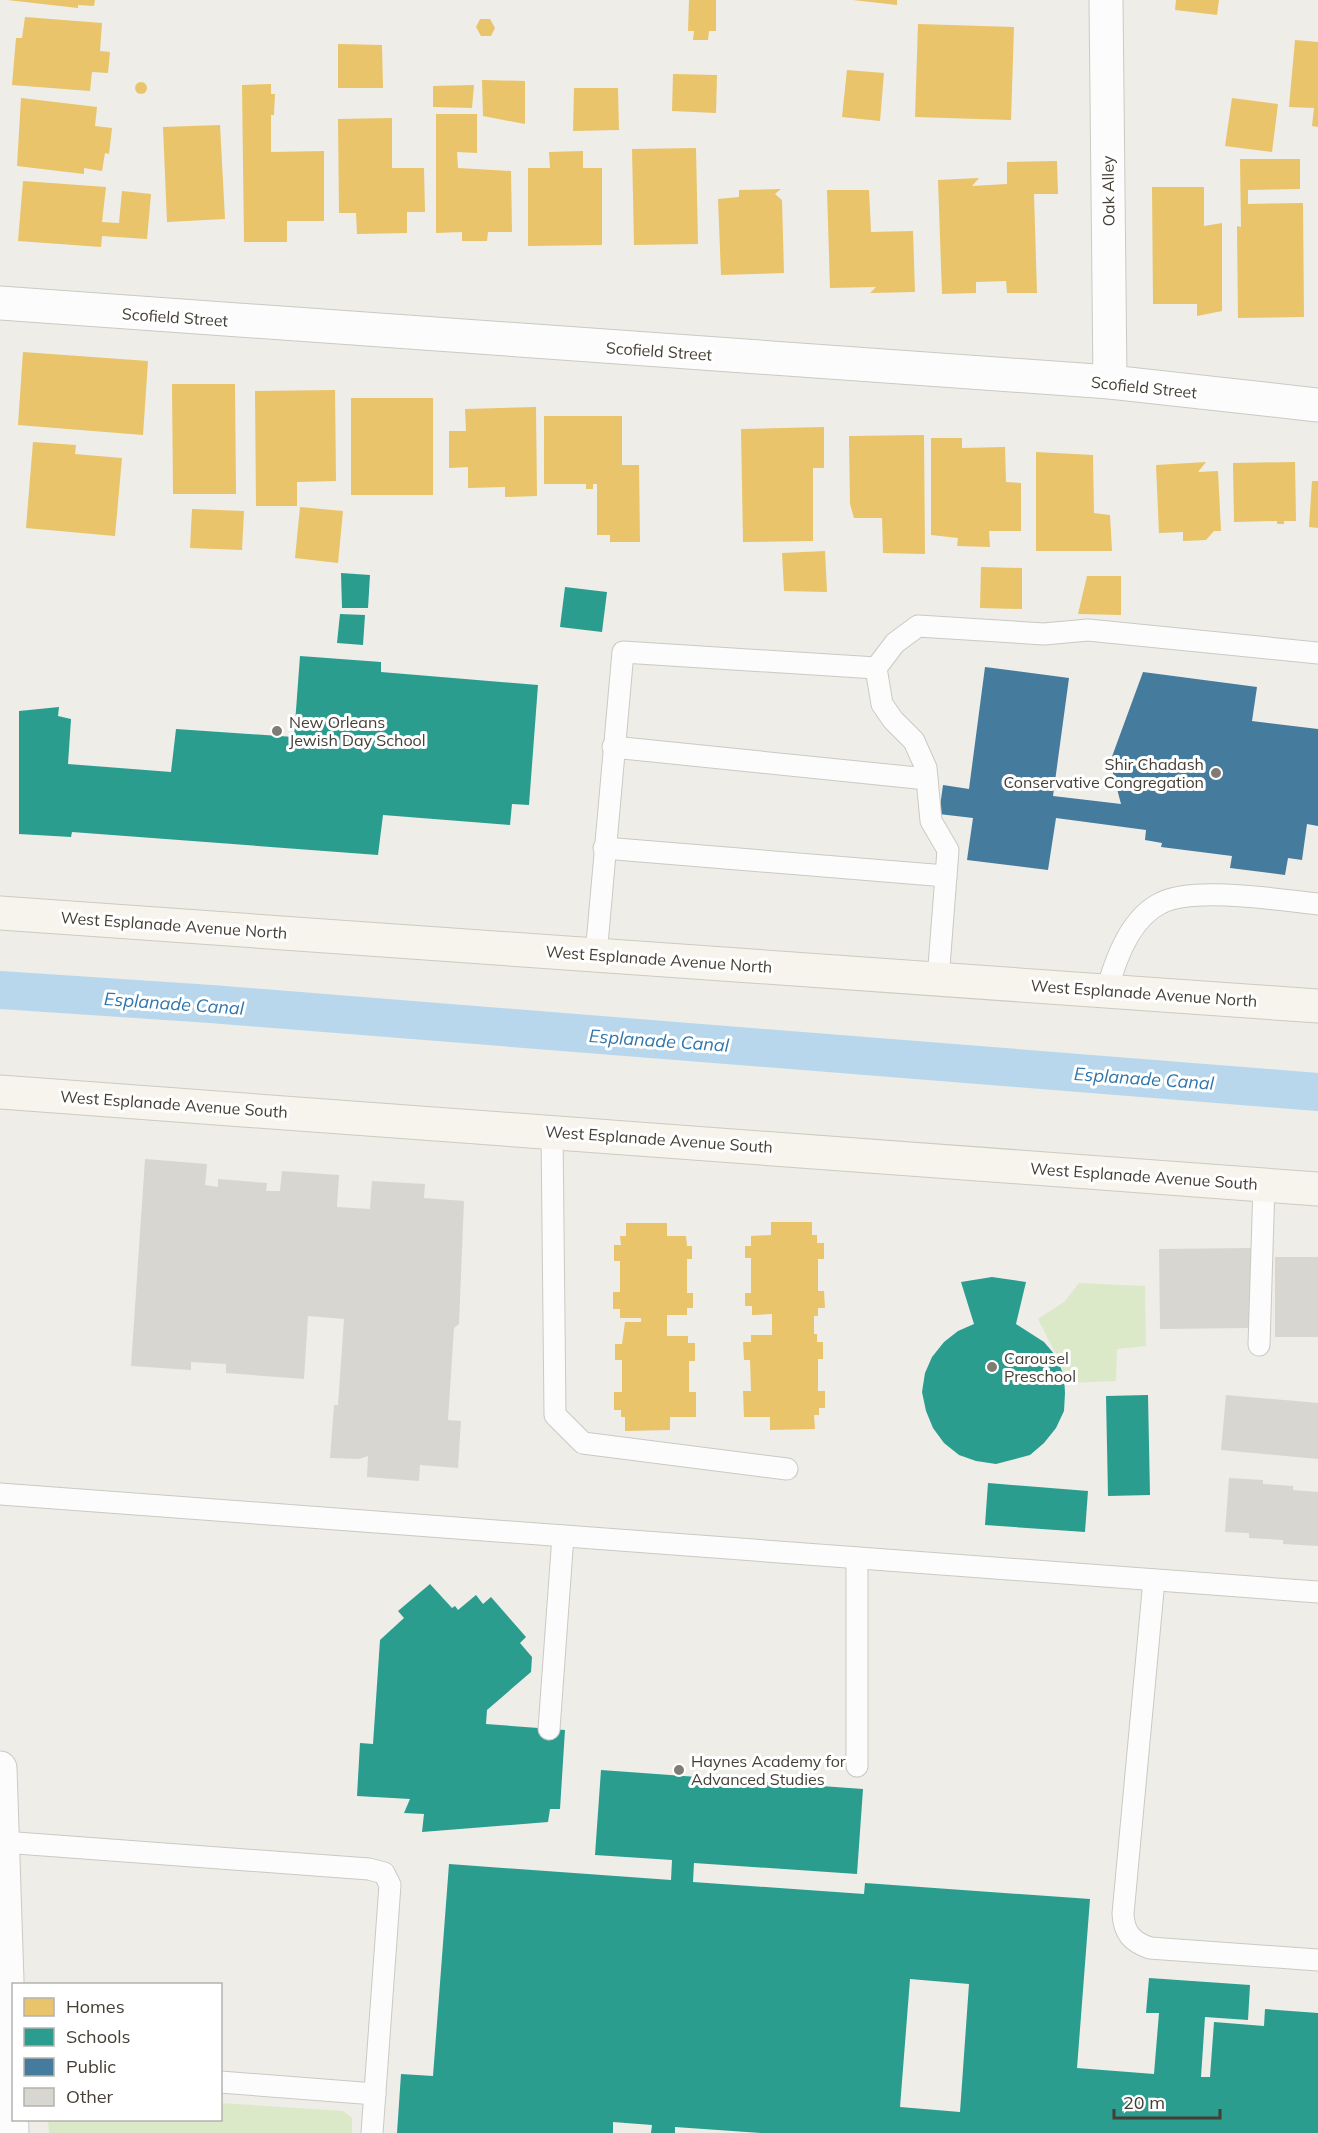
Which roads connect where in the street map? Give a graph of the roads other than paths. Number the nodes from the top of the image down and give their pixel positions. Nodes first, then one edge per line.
1 (1106, 0) edge
2 (0, 303) edge
3 (1110, 382) junction
4 (1318, 405) edge
5 (1318, 653) edge
6 (876, 668) junction
7 (613, 747) junction
8 (927, 778) junction
9 (604, 848) junction
10 (946, 876) junction
11 (1318, 904) edge
12 (0, 913) edge
13 (596, 955) junction
14 (939, 979) junction
15 (1107, 991) junction
16 (1318, 1006) edge
17 (0, 1092) edge
18 (552, 1131) junction
19 (1264, 1185) junction
20 (1318, 1189) edge
21 (1260, 1346) dead end
22 (787, 1469) dead end
23 (0, 1494) edge
24 (563, 1536) junction
25 (857, 1558) junction
26 (1154, 1580) junction
27 (1318, 1592) edge
28 (549, 1729) dead end
29 (857, 1766) dead end
30 (0, 1768) edge
31 (3, 1842) junction
32 (1318, 1960) edge
33 (12, 2065) edge
34 (222, 2082) edge
35 (375, 2094) junction
36 (12, 2133) edge
37 (372, 2133) edge

1 - 3 street, Oak Alley
2 - 3 street, Scofield Street
3 - 4 street, Scofield Street
5 - 6 lane
6 - 7 lane
6 - 8 lane
7 - 8 lane
7 - 9 lane
8 - 10 lane
9 - 10 lane
9 - 13 lane
10 - 14 lane
11 - 15 lane
12 - 13 main road, West Esplanade Avenue North
13 - 14 main road, West Esplanade Avenue North
14 - 15 main road, West Esplanade Avenue North
15 - 16 main road, West Esplanade Avenue North
17 - 18 main road, West Esplanade Avenue South
18 - 19 main road, West Esplanade Avenue South
18 - 22 lane
19 - 20 main road, West Esplanade Avenue South
19 - 21 lane
23 - 24 lane
24 - 25 lane
24 - 28 lane
25 - 26 lane
25 - 29 lane
26 - 27 lane
26 - 32 lane
30 - 31 street
31 - 33 street
31 - 35 lane
33 - 36 street
34 - 35 lane
35 - 37 lane

